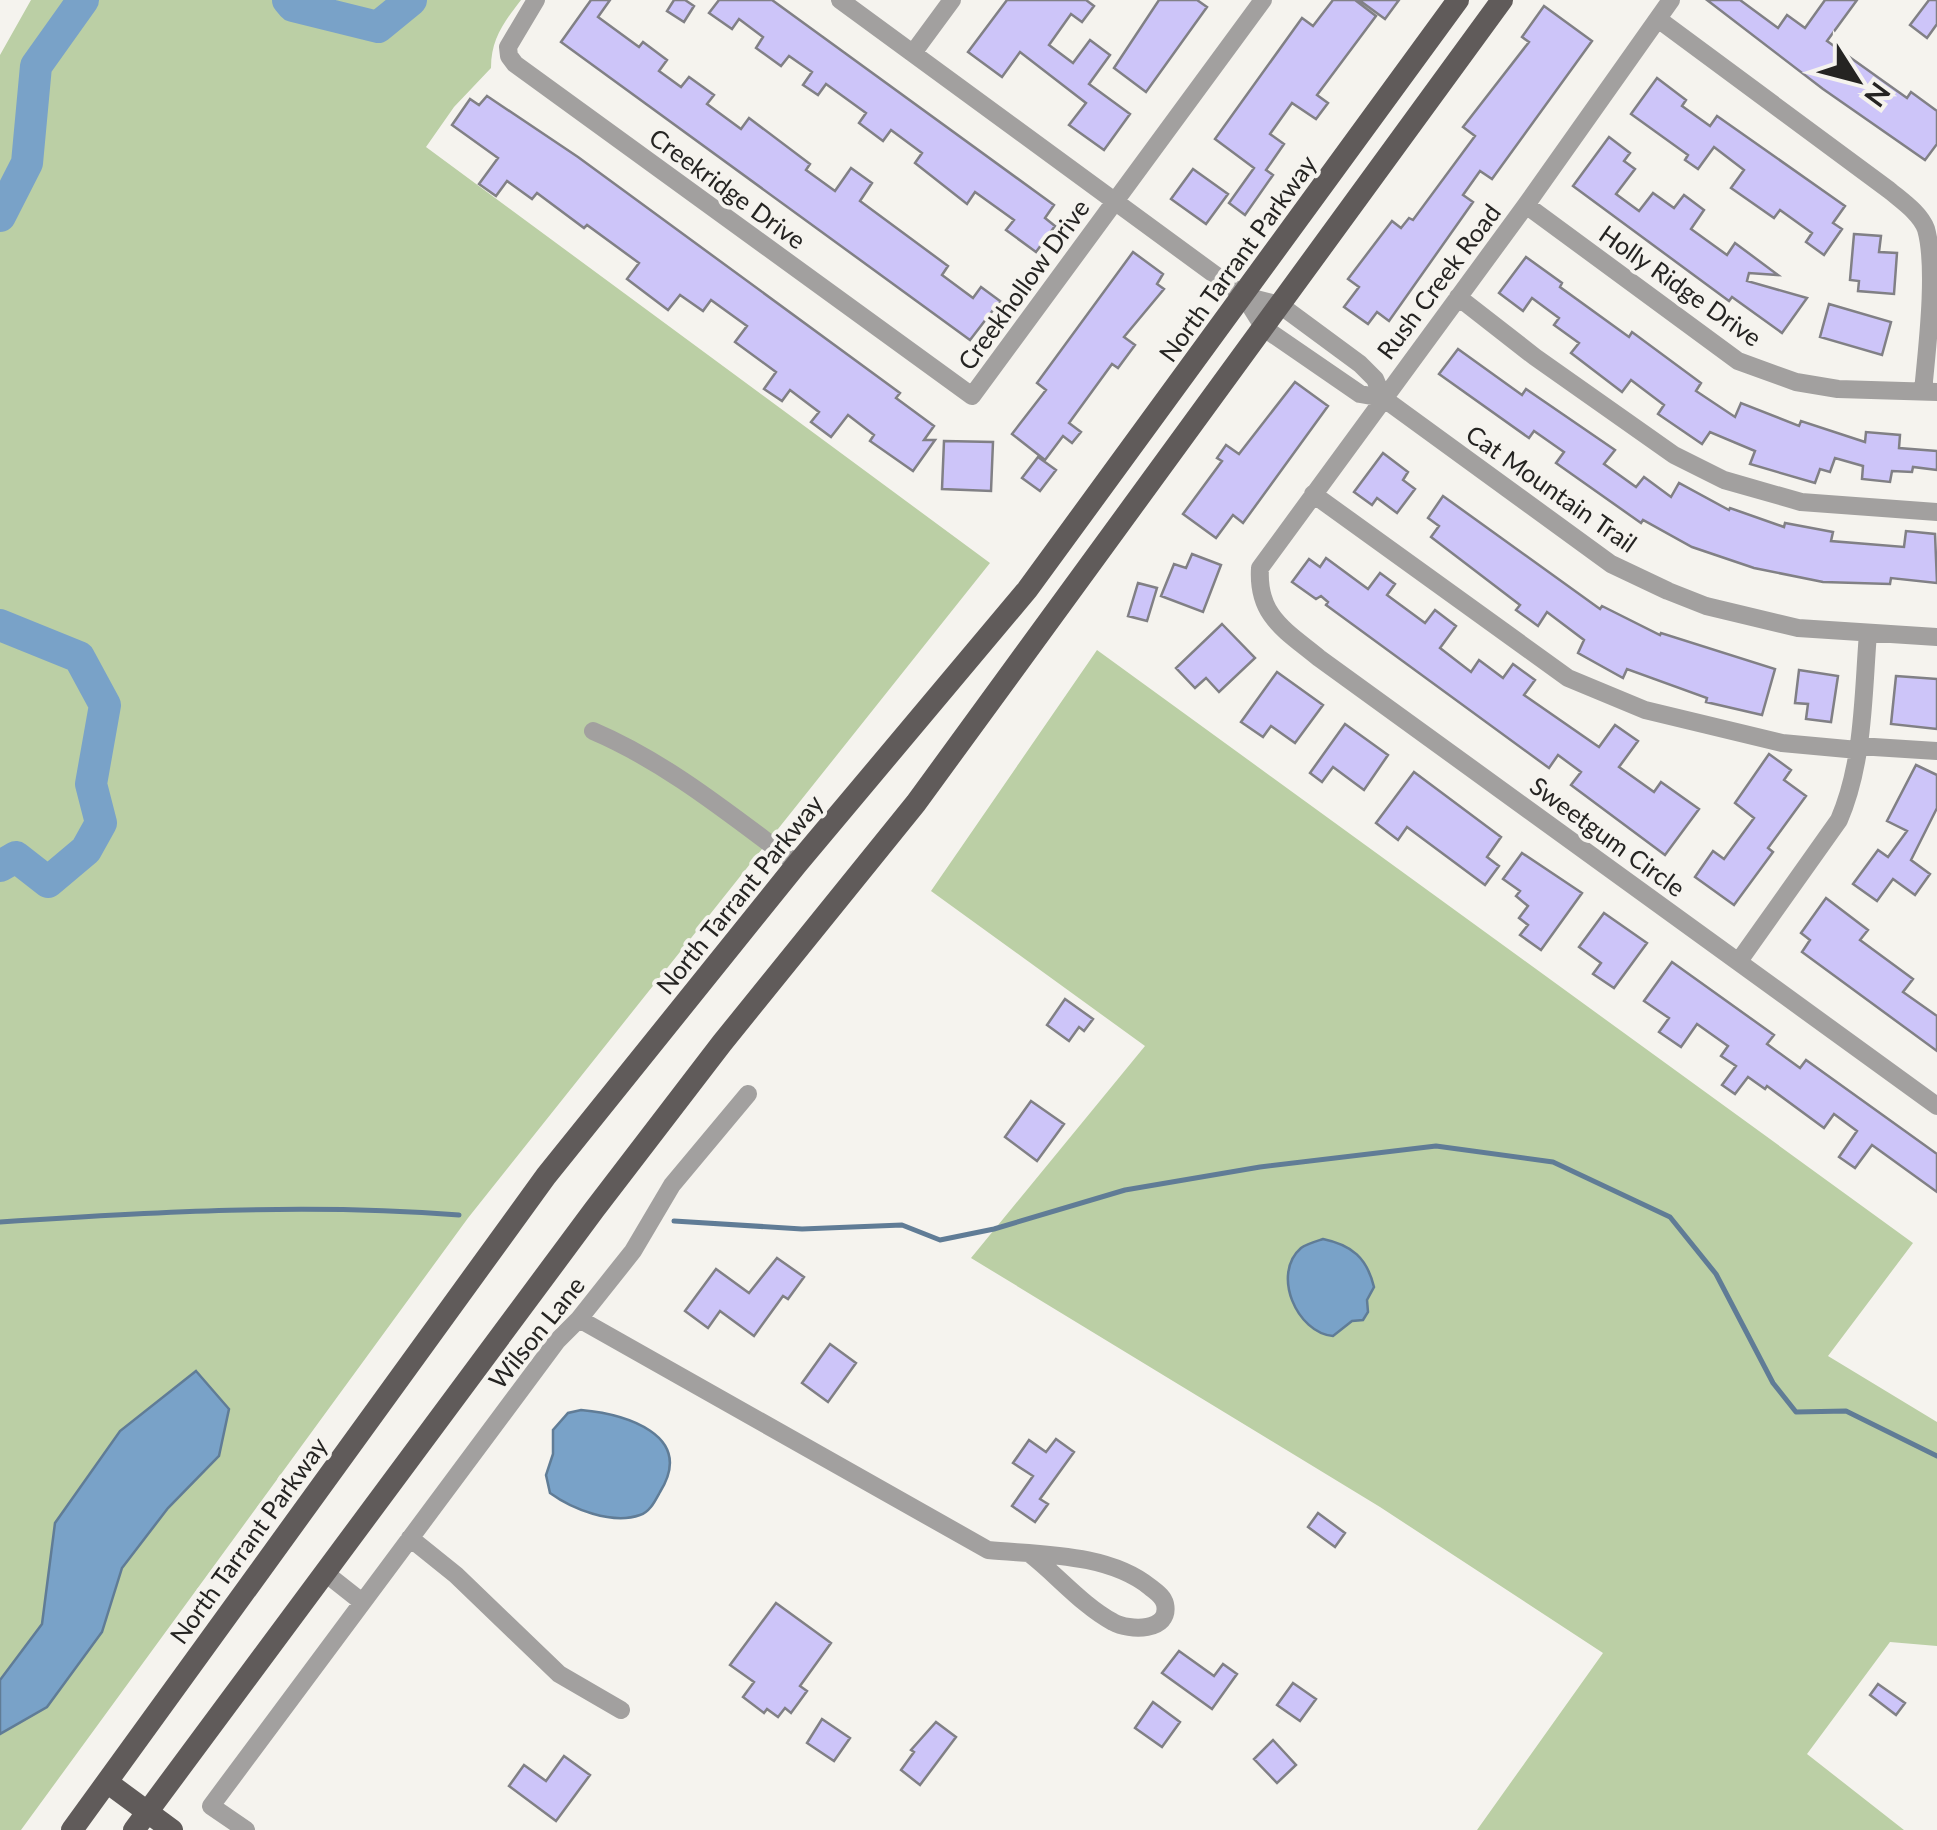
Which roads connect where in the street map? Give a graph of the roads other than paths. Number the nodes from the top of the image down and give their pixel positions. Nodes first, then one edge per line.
1 (536, 0) edge
2 (840, 0) edge
3 (952, 0) edge
4 (1263, 0) edge
5 (1458, 0) edge
6 (1502, 0) edge
7 (1671, 0) edge
8 (1658, 19) junction
9 (913, 53) junction
10 (1115, 201) junction
11 (1526, 205) junction
12 (1244, 296) junction
13 (1458, 297) junction
14 (1280, 305) junction
15 (1264, 328) junction
16 (1930, 392) edge
17 (972, 396) joint
18 (1383, 398) junction
19 (1313, 494) junction
20 (1937, 512) edge
21 (1260, 596) joint
22 (1868, 633) junction
23 (1937, 638) edge
24 (593, 731) dead end
25 (1858, 748) junction
26 (1937, 750) edge
27 (798, 864) junction
28 (1739, 961) junction
29 (748, 1094) dead end
30 (1937, 1104) edge
31 (579, 1319) junction
32 (410, 1538) junction
33 (1030, 1554) junction
34 (324, 1572) junction
35 (362, 1602) junction
36 (621, 1710) dead end
37 (108, 1783) junction
38 (140, 1821) edge
39 (72, 1830) edge
40 (172, 1830) edge
41 (246, 1830) edge

1 - 17 street, Creekridge Drive
2 - 9 street, Cat Mountain Trail
3 - 9 street
4 - 10 street, Creekhollow Drive
5 - 12 main road, North Tarrant Parkway
6 - 14 main road
7 - 8 street, Rush Creek Road
8 - 11 street, Rush Creek Road
8 - 16 street
9 - 10 street, Cat Mountain Trail
10 - 12 street, Cat Mountain Trail
10 - 17 street, Creekhollow Drive
11 - 13 street, Rush Creek Road
11 - 16 street, Holly Ridge Drive
12 - 14 street, Cat Mountain Trail
12 - 15 street, Cat Mountain Trail
12 - 27 main road, North Tarrant Parkway
13 - 18 street, Rush Creek Road
13 - 20 street
14 - 15 main road
14 - 18 street, Cat Mountain Trail
15 - 18 street, Cat Mountain Trail
15 - 34 main road
18 - 19 street, Rush Creek Road
18 - 22 street, Cat Mountain Trail
19 - 21 street, Rush Creek Road
19 - 25 street
21 - 28 street, Sweetgum Circle
22 - 23 street, Cat Mountain Trail
22 - 25 street
24 - 27 street
25 - 26 street
25 - 28 street
27 - 37 main road, North Tarrant Parkway
28 - 30 street, Sweetgum Circle
29 - 31 street, Wilson Lane
31 - 32 street, Wilson Lane
31 - 33 street
32 - 35 street, Wilson Lane
32 - 36 street
33 - 33 street
34 - 35 street
34 - 38 main road
35 - 41 street, Wilson Lane
37 - 38 main road
37 - 39 main road, North Tarrant Parkway
38 - 40 main road

